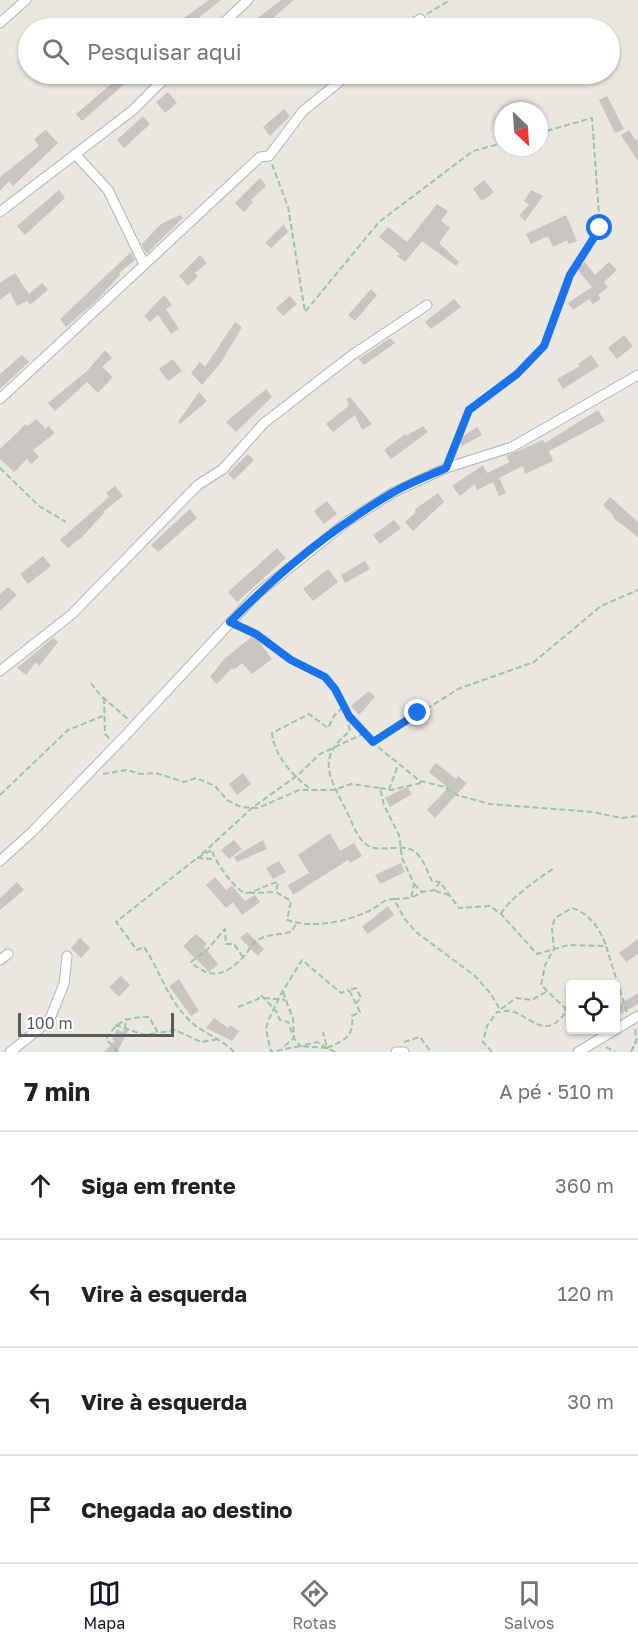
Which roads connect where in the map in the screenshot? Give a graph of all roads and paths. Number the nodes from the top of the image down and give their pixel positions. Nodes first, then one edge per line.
1 (26, 0) edge
2 (248, 0) edge
3 (450, 0) edge
4 (229, 18) edge
5 (422, 18) edge
6 (0, 23) edge
7 (159, 84) edge
8 (337, 84) edge
9 (548, 130) edge
10 (494, 145) edge
11 (75, 154) junction
12 (269, 156) junction
13 (0, 212) edge
14 (144, 264) junction
15 (427, 305) dead end
16 (638, 375) edge
17 (0, 399) edge
18 (0, 468) edge
19 (446, 468) junction
20 (66, 522) dead end
21 (638, 590) edge
22 (230, 622) junction
23 (0, 671) edge
24 (91, 683) dead end
25 (104, 698) junction
26 (344, 706) junction
27 (103, 716) junction
28 (135, 725) junction
29 (365, 733) junction
30 (373, 742) junction
31 (116, 745) junction
32 (332, 749) junction
33 (398, 765) junction
34 (92, 770) junction
35 (295, 778) junction
36 (424, 783) junction
37 (380, 788) junction
38 (310, 789) junction
39 (334, 790) junction
40 (388, 790) junction
41 (0, 795) edge
42 (252, 808) junction
43 (638, 816) edge
44 (400, 848) junction
45 (197, 858) junction
46 (214, 859) junction
47 (0, 861) edge
48 (553, 869) dead end
49 (440, 882) junction
50 (414, 884) junction
51 (434, 890) junction
52 (276, 892) junction
53 (422, 892) junction
54 (247, 893) junction
55 (450, 895) junction
56 (411, 898) junction
57 (393, 899) junction
58 (501, 914) junction
59 (297, 923) junction
60 (606, 946) junction
61 (554, 949) junction
62 (8, 954) dead end
63 (67, 956) dead end
64 (243, 957) junction
65 (0, 960) edge
66 (349, 990) junction
67 (283, 991) junction
68 (546, 992) junction
69 (264, 998) junction
70 (279, 998) junction
71 (285, 1000) junction
72 (356, 1003) junction
73 (238, 1007) dead end
74 (273, 1009) junction
75 (501, 1010) junction
76 (496, 1012) junction
77 (126, 1018) junction
78 (634, 1019) edge
79 (114, 1025) junction
80 (125, 1029) junction
81 (323, 1032) dead end
82 (158, 1033) junction
83 (294, 1038) junction
84 (219, 1039) junction
85 (300, 1046) junction
86 (282, 1048) junction
87 (327, 1048) junction
88 (396, 1048) edge
89 (10, 1052) edge
90 (118, 1052) edge
91 (234, 1052) edge
92 (271, 1052) edge
93 (335, 1052) edge
94 (404, 1052) edge
95 (432, 1052) edge
96 (492, 1052) edge
97 (578, 1052) edge
98 (631, 1052) edge

1 - 6 street
2 - 4 street
3 - 5 path
7 - 11 street
8 - 12 street
9 - 19 path
10 - 12 path
11 - 13 street
11 - 14 street
12 - 14 street
14 - 17 street
15 - 23 street
16 - 19 street
18 - 20 path
19 - 22 street
21 - 30 path
22 - 26 path
22 - 28 street
24 - 25 path
25 - 27 path
25 - 28 path
26 - 29 path
26 - 32 path
26 - 35 path
27 - 31 path
27 - 41 path
28 - 31 street
29 - 30 path
29 - 32 path
30 - 33 path
31 - 34 street
32 - 35 path
32 - 39 path
33 - 36 path
33 - 40 path
34 - 42 path
34 - 47 street
35 - 38 path
35 - 42 path
36 - 40 path
36 - 43 path
37 - 39 path
37 - 40 path
37 - 44 path
38 - 39 path
38 - 42 path
39 - 44 path
42 - 45 path
44 - 49 path
44 - 50 path
45 - 46 path
45 - 46 path
45 - 84 path
46 - 54 path
48 - 58 path
49 - 51 path
49 - 55 path
50 - 53 path
50 - 56 path
51 - 53 path
51 - 55 path
52 - 54 path
52 - 54 path
52 - 59 path
53 - 56 path
55 - 58 path
56 - 57 path
57 - 59 path
57 - 75 path
58 - 61 path
59 - 64 path
60 - 61 path
60 - 61 path
60 - 78 path
61 - 68 path
62 - 65 street
63 - 89 street
64 - 64 path
66 - 67 path
66 - 72 path
66 - 72 path
67 - 70 path
67 - 71 path
68 - 75 path
68 - 76 path
69 - 70 path
69 - 73 path
69 - 74 path
70 - 71 path
70 - 74 path
71 - 83 path
72 - 87 path
74 - 83 path
74 - 92 path
75 - 76 path
76 - 96 path
77 - 79 path
77 - 80 path
77 - 82 path
78 - 97 street
78 - 98 path
79 - 80 path
79 - 90 path
80 - 82 path
81 - 87 path
82 - 84 path
83 - 85 path
83 - 86 path
84 - 91 path
85 - 86 path
85 - 87 path
85 - 87 path
86 - 92 path
87 - 93 path
88 - 94 street
88 - 95 path

